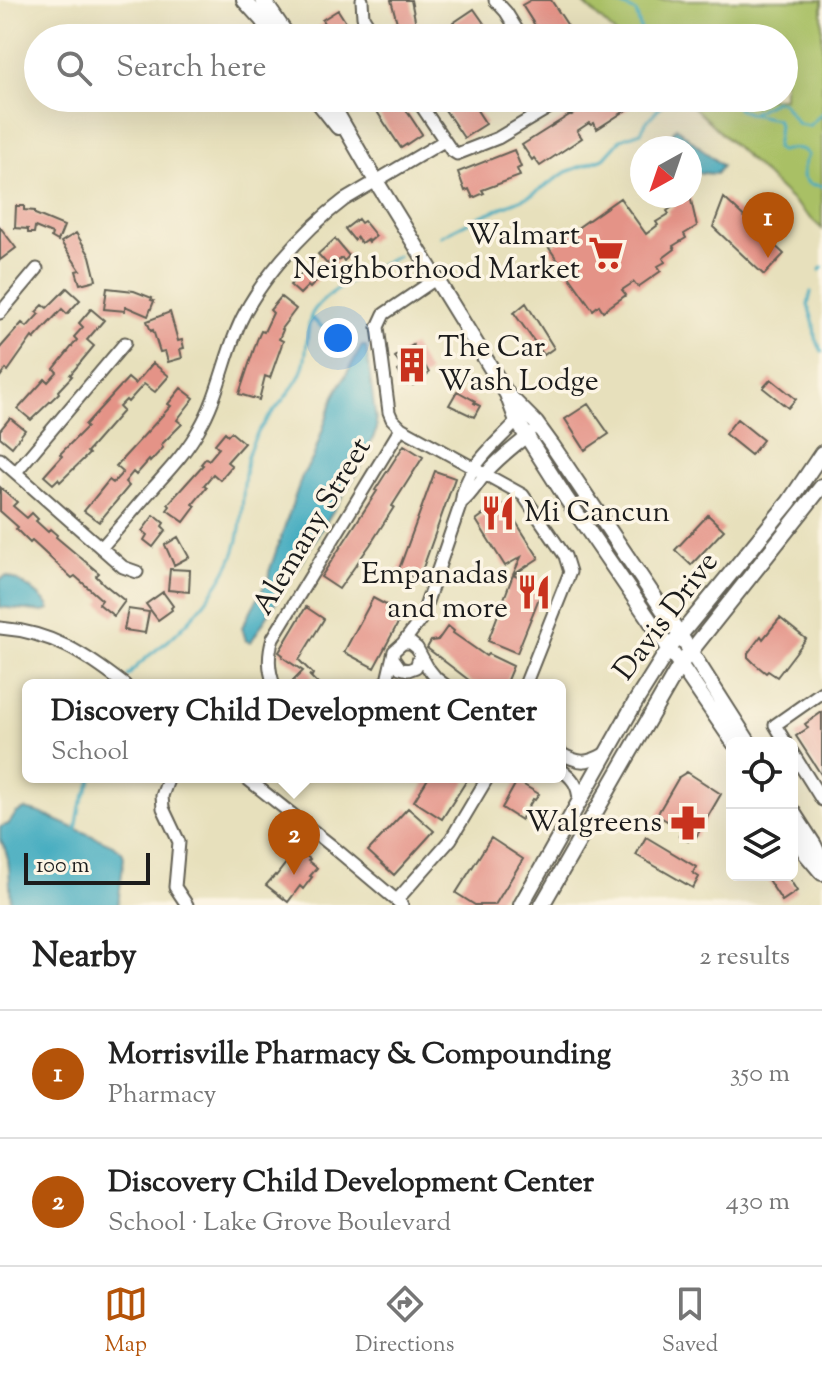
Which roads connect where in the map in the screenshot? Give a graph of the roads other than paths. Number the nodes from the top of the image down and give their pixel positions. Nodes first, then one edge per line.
1 (244, 0) edge
2 (362, 0) edge
3 (495, 0) edge
4 (265, 1) edge
5 (265, 24) edge
6 (280, 24) edge
7 (367, 24) edge
8 (514, 24) edge
9 (325, 112) edge
10 (336, 112) edge
11 (425, 112) edge
12 (541, 112) edge
13 (444, 141) junction
14 (352, 142) junction
15 (376, 181) junction
16 (37, 269) dead end
17 (437, 278) junction
18 (0, 313) edge
19 (125, 343) dead end
20 (507, 394) junction
21 (517, 421) junction
22 (536, 423) junction
23 (401, 428) junction
24 (527, 436) junction
25 (822, 453) edge
26 (0, 459) edge
27 (473, 468) junction
28 (16, 472) junction
29 (485, 474) junction
30 (822, 486) edge
31 (461, 503) junction
32 (101, 548) junction
33 (137, 572) dead end
34 (421, 619) junction
35 (0, 628) edge
36 (680, 635) junction
37 (403, 643) junction
38 (668, 650) junction
39 (690, 650) junction
40 (419, 652) junction
41 (393, 658) junction
42 (680, 665) junction
43 (409, 670) junction
44 (118, 679) edge
45 (272, 679) edge
46 (388, 679) edge
47 (396, 679) edge
48 (434, 679) edge
49 (439, 679) edge
50 (527, 679) edge
51 (822, 692) edge
52 (730, 737) edge
53 (745, 737) edge
54 (782, 737) edge
55 (606, 753) junction
56 (566, 756) edge
57 (798, 762) edge
58 (566, 774) edge
59 (167, 783) edge
60 (253, 783) edge
61 (484, 783) edge
62 (822, 800) edge
63 (580, 802) junction
64 (798, 818) edge
65 (798, 840) edge
66 (818, 843) edge
67 (822, 862) edge
68 (822, 873) edge
69 (400, 903) edge
70 (187, 905) edge
71 (521, 905) edge
72 (542, 905) edge

1 - 5 main road
2 - 7 street
3 - 8 street
4 - 6 main road
9 - 14 main road
10 - 14 main road
11 - 13 street
12 - 13 street
13 - 15 street
14 - 15 main road
15 - 17 main road
15 - 32 street
16 - 18 street
17 - 20 main road
17 - 23 street
19 - 28 street
20 - 21 main road
20 - 22 main road
21 - 22 street
21 - 24 main road
21 - 27 street
22 - 24 street
22 - 36 main road
23 - 27 street, Alemany Street
23 - 45 street, Alemany Street
24 - 29 street
24 - 38 main road
25 - 36 main road, Davis Drive
26 - 28 street
27 - 29 street, Alemany Street
27 - 31 street
28 - 32 street
29 - 31 street
29 - 50 street, Alemany Street
30 - 39 main road, Davis Drive
31 - 34 street
32 - 33 street
34 - 37 street
34 - 40 street
35 - 44 street
36 - 38 main road, Davis Drive
36 - 39 main road
37 - 40 street
37 - 41 street
38 - 42 main road
38 - 55 main road, Davis Drive
39 - 42 main road, Davis Drive
39 - 53 main road
40 - 43 street
40 - 49 street
41 - 43 street
41 - 46 street
42 - 52 main road
42 - 72 main road, Davis Drive
43 - 47 street
43 - 48 street
51 - 54 street
55 - 56 street
55 - 63 main road, Davis Drive
57 - 62 street
58 - 63 street
59 - 70 street
60 - 69 street
61 - 69 street
63 - 71 main road, Davis Drive
64 - 66 main road
65 - 68 main road
66 - 67 main road

